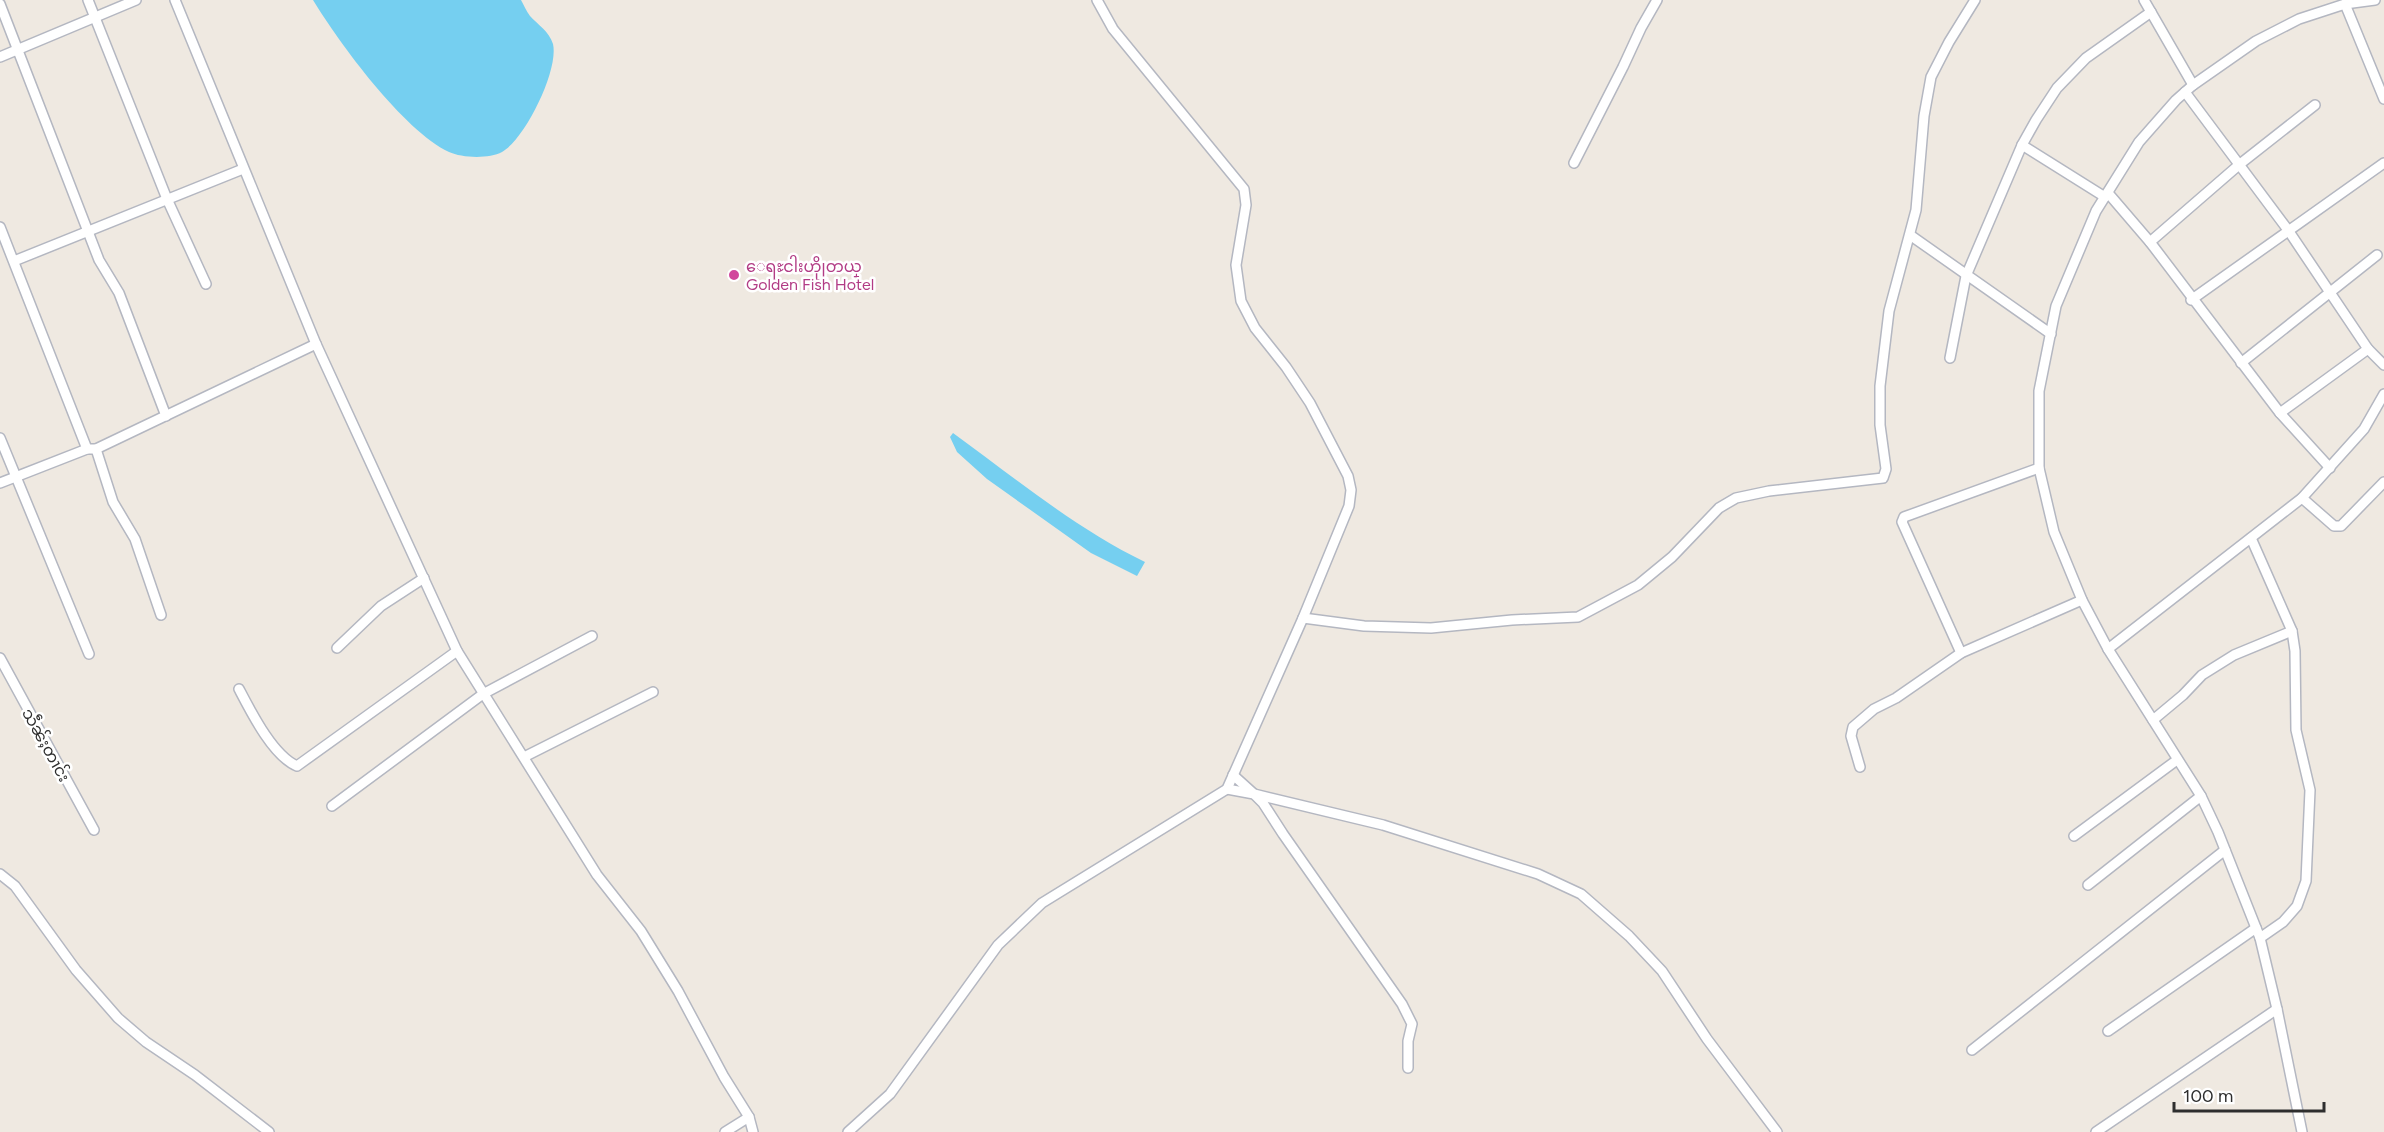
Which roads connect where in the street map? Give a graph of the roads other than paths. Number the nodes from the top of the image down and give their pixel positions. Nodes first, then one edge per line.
1 (88, 0) edge
2 (136, 0) edge
3 (175, 0) edge
4 (1097, 0) edge
5 (1657, 0) edge
6 (1975, 0) edge
7 (2144, 0) edge
8 (2375, 0) edge
9 (0, 4) edge
10 (2345, 4) junction
11 (2151, 12) junction
12 (96, 18) junction
13 (18, 49) junction
14 (0, 57) edge
15 (2189, 88) junction
16 (2384, 99) edge
17 (2314, 105) dead end
18 (2022, 145) junction
19 (1574, 163) dead end
20 (2384, 163) edge
21 (2240, 164) junction
22 (243, 169) junction
23 (2106, 195) junction
24 (167, 199) junction
25 (0, 226) edge
26 (88, 230) junction
27 (2288, 230) junction
28 (1910, 235) junction
29 (2150, 242) junction
30 (2377, 255) dead end
31 (14, 261) junction
32 (1966, 276) junction
33 (206, 284) dead end
34 (2329, 291) junction
35 (2192, 300) junction
36 (2051, 334) junction
37 (316, 344) junction
38 (2368, 349) junction
39 (1950, 358) dead end
40 (2241, 363) junction
41 (2384, 365) edge
42 (2384, 394) edge
43 (2280, 413) junction
44 (166, 416) junction
45 (0, 438) edge
46 (91, 449) junction
47 (2039, 468) junction
48 (2330, 468) junction
49 (16, 477) junction
50 (2384, 482) edge
51 (0, 483) edge
52 (2302, 498) junction
53 (2251, 538) junction
54 (424, 578) junction
55 (2082, 600) junction
56 (161, 615) dead end
57 (1303, 618) junction
58 (2292, 631) junction
59 (592, 636) dead end
60 (338, 648) dead end
61 (2108, 649) junction
62 (457, 651) junction
63 (1961, 653) junction
64 (88, 654) dead end
65 (0, 658) edge
66 (239, 689) dead end
67 (653, 692) dead end
68 (483, 694) junction
69 (2153, 720) junction
70 (524, 757) junction
71 (2177, 760) junction
72 (1860, 767) dead end
73 (1233, 775) junction
74 (1227, 789) junction
75 (1254, 794) junction
76 (2201, 796) junction
77 (332, 806) dead end
78 (94, 831) dead end
79 (2074, 836) dead end
80 (2225, 850) junction
81 (0, 874) edge
82 (2088, 885) dead end
83 (2256, 928) junction
84 (2260, 938) junction
85 (2277, 1010) junction
86 (2108, 1031) dead end
87 (1972, 1050) dead end
88 (1408, 1068) dead end
89 (749, 1116) junction
90 (269, 1132) edge
91 (725, 1132) edge
92 (753, 1132) edge
93 (848, 1132) edge
94 (1777, 1132) edge
95 (2096, 1132) edge
96 (2302, 1132) edge

1 - 12 street
2 - 12 street
3 - 22 street
4 - 57 street
5 - 19 street
6 - 28 street
7 - 11 street
8 - 10 street
9 - 13 street
10 - 15 street
10 - 16 street
11 - 15 street
11 - 18 street
12 - 13 street
12 - 24 street
13 - 14 street
13 - 26 street
15 - 21 street
15 - 23 street
17 - 21 street
18 - 23 street
18 - 32 street
20 - 27 street
21 - 27 street
21 - 29 street
22 - 24 street
22 - 37 street
23 - 29 street
23 - 36 street
24 - 26 street
24 - 33 street
25 - 31 street
26 - 31 street
26 - 44 street
27 - 34 street
27 - 35 street
28 - 32 street
28 - 57 street
29 - 35 street
30 - 34 street
31 - 46 street
32 - 36 street
32 - 39 street
34 - 38 street
34 - 40 street
35 - 40 street
36 - 47 street
37 - 44 street
37 - 54 street
38 - 41 street
38 - 43 street
40 - 43 street
42 - 48 street
43 - 48 street
44 - 46 street
45 - 49 street
46 - 49 street
46 - 56 street
47 - 55 street
47 - 63 street
48 - 52 street
49 - 51 street
49 - 64 street
50 - 52 street
52 - 53 street
53 - 58 street
53 - 61 street
54 - 60 street
54 - 62 street
55 - 61 street
55 - 63 street
57 - 73 street
58 - 69 street
58 - 84 street
59 - 68 street
61 - 69 street
62 - 66 street
62 - 68 street
63 - 72 street
65 - 78 street, သဵၼ်ႈတၢင်း
67 - 70 street
68 - 70 street
68 - 77 street
69 - 71 street
70 - 89 street
71 - 76 street
71 - 79 street
73 - 74 street
73 - 75 street
74 - 75 street
74 - 93 street
75 - 88 street
75 - 94 street
76 - 80 street
76 - 82 street
80 - 83 street
80 - 87 street
81 - 90 street
83 - 84 street
83 - 86 street
84 - 85 street
85 - 95 street
85 - 96 street
89 - 91 street
89 - 92 street

